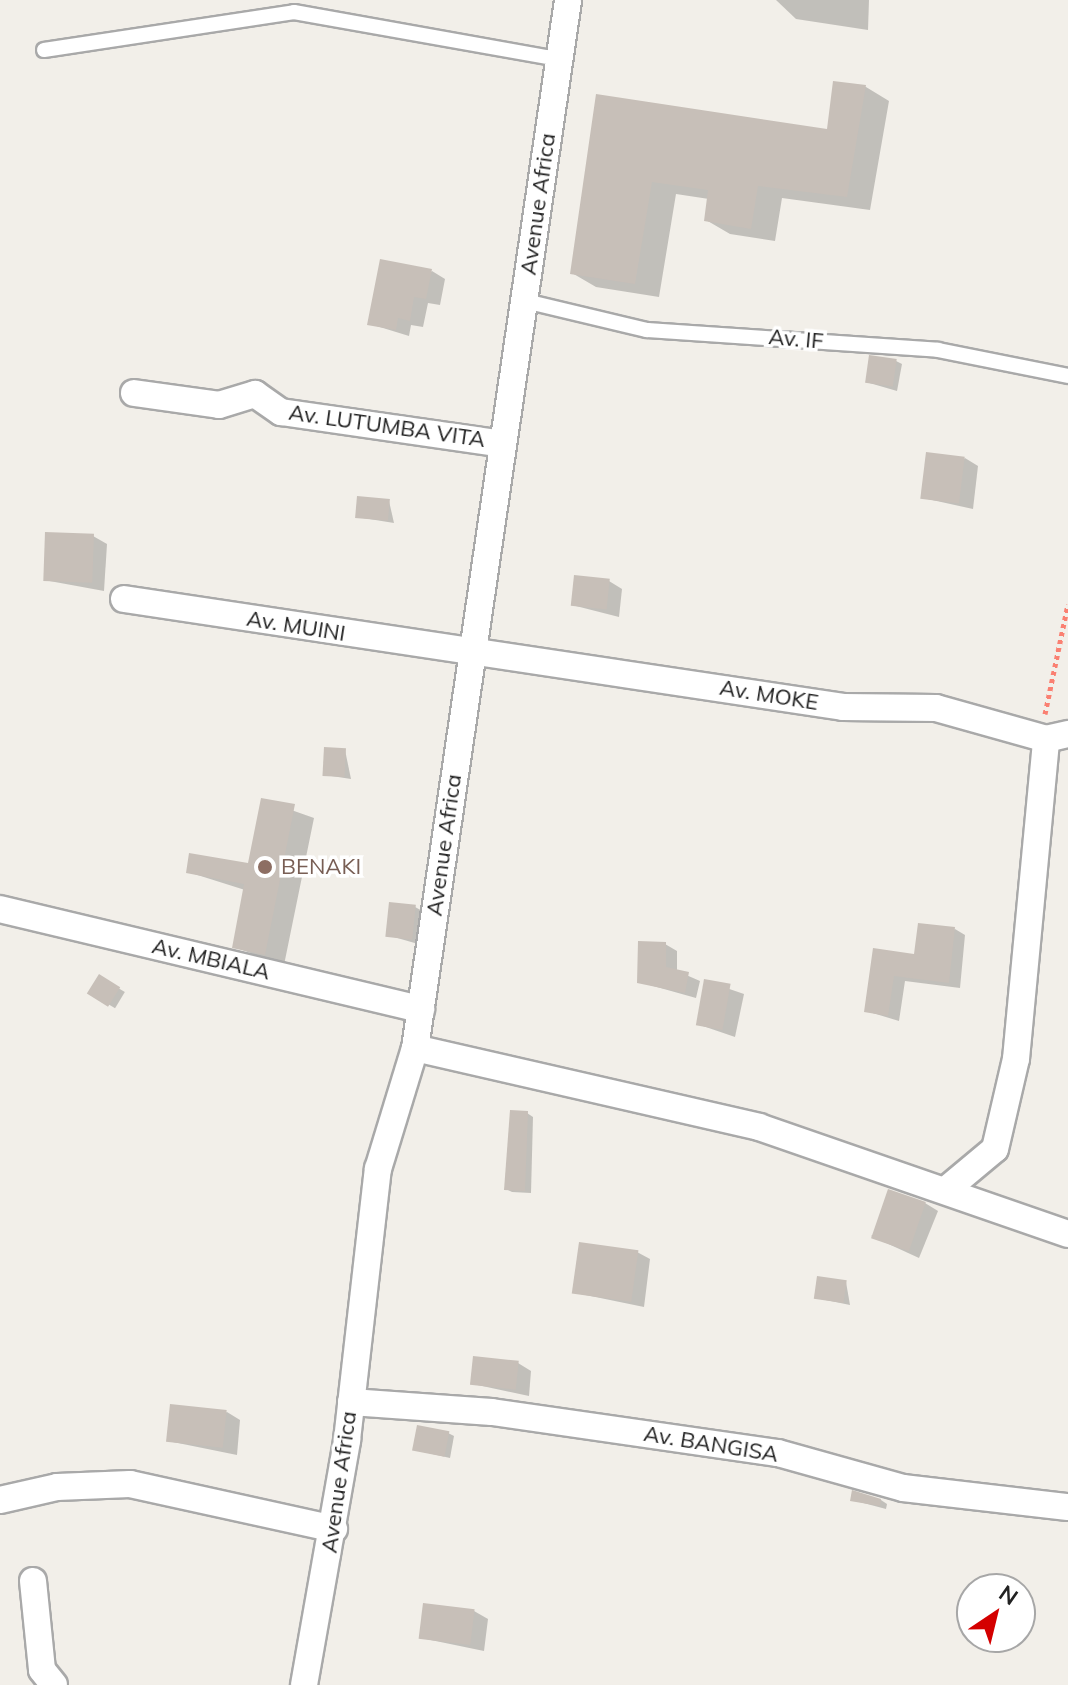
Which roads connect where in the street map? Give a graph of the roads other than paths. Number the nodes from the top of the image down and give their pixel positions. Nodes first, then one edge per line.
1 (568, 0) edge
2 (44, 50) dead end
3 (559, 59) junction
4 (525, 301) junction
5 (1068, 376) edge
6 (134, 393) dead end
7 (503, 444) junction
8 (124, 599) dead end
9 (468, 652) junction
10 (1052, 735) edge
11 (0, 909) edge
12 (421, 1009) junction
13 (415, 1048) junction
14 (947, 1189) junction
15 (1068, 1234) edge
16 (351, 1402) junction
17 (0, 1500) edge
18 (1068, 1507) edge
19 (334, 1529) junction
20 (33, 1581) dead end
21 (54, 1685) edge
22 (304, 1685) edge

1 - 3 street, Avenue Africa
2 - 3 lane
3 - 4 street, Avenue Africa
4 - 5 lane, Av. IF
4 - 7 street, Avenue Africa
6 - 7 street, Av. LUTUMBA VITA
7 - 9 street, Avenue Africa
8 - 9 street, Av. MUINI
9 - 10 street, Av. MOKE
9 - 12 street, Avenue Africa
10 - 14 street
11 - 12 street, Av. MBIALA
12 - 13 street, Avenue Africa
13 - 14 street
13 - 16 street, Avenue Africa
14 - 15 street
16 - 18 street, Av. BANGISA
16 - 19 street, Avenue Africa
17 - 19 street
19 - 22 street, Avenue Africa
20 - 21 street

